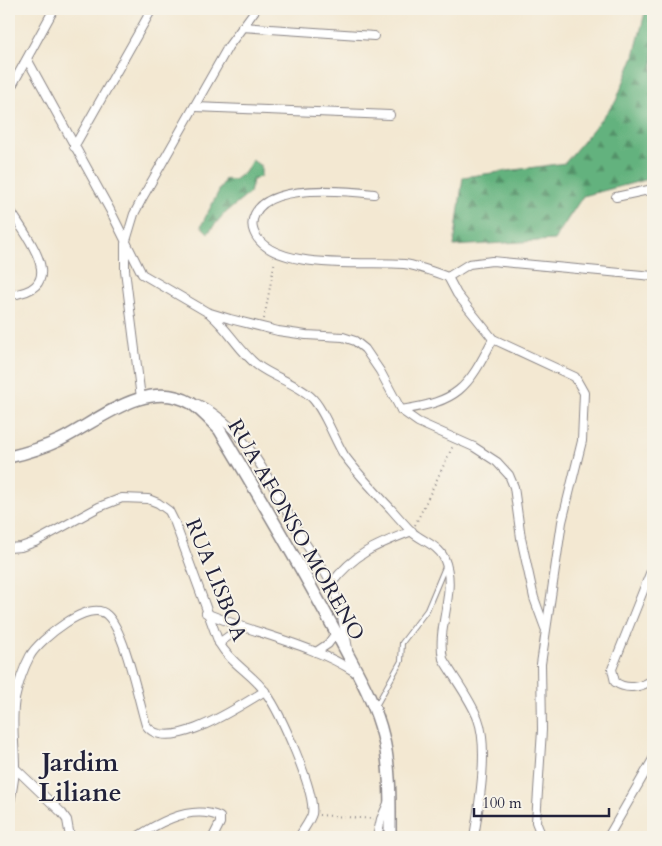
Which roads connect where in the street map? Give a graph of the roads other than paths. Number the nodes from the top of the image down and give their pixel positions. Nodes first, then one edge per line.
1 (54, 9) edge
2 (152, 9) edge
3 (256, 9) edge
4 (242, 27) junction
5 (374, 36) dead end
6 (27, 59) junction
7 (9, 91) edge
8 (195, 107) junction
9 (390, 116) dead end
10 (74, 147) junction
11 (653, 189) edge
12 (374, 194) dead end
13 (616, 197) dead end
14 (9, 208) edge
15 (125, 244) junction
16 (653, 276) edge
17 (448, 277) junction
18 (9, 295) edge
19 (207, 312) junction
20 (492, 339) junction
21 (141, 398) junction
22 (185, 401) junction
23 (401, 410) junction
24 (9, 457) edge
25 (412, 531) junction
26 (9, 548) edge
27 (446, 564) junction
28 (653, 566) edge
29 (331, 584) junction
30 (206, 613) junction
31 (240, 628) junction
32 (545, 628) junction
33 (336, 633) junction
34 (219, 643) junction
35 (316, 652) junction
36 (350, 660) junction
37 (357, 673) junction
38 (653, 680) edge
39 (265, 691) junction
40 (373, 710) junction
41 (653, 759) edge
42 (15, 768) junction
43 (390, 797) junction
44 (9, 808) edge
45 (70, 837) edge
46 (137, 837) edge
47 (213, 837) edge
48 (299, 837) edge
49 (377, 837) edge
50 (390, 837) edge
51 (474, 837) edge
52 (542, 837) edge
53 (608, 837) edge

1 - 6 street
2 - 10 street
3 - 4 street
4 - 5 street
4 - 8 street
6 - 7 street
6 - 10 street
8 - 9 street
8 - 15 street
10 - 15 street
11 - 13 street
12 - 17 street
14 - 18 street
15 - 19 street
15 - 21 street
16 - 17 street
17 - 20 street
19 - 23 street
19 - 25 street
20 - 23 street
20 - 32 street
21 - 22 main road, RUA AFONSO MORENO
21 - 24 main road, RUA AFONSO MORENO
22 - 29 street, RUA AFONSO MORENO
22 - 33 main road, RUA AFONSO MORENO
23 - 32 street
25 - 27 street
25 - 29 street
26 - 30 street, RUA LISBOA
27 - 40 lane
27 - 51 street
28 - 38 street
29 - 36 street, RUA AFONSO MORENO
30 - 31 street
30 - 34 street, RUA LISBOA
31 - 34 street
31 - 35 street
32 - 52 street
33 - 35 street
33 - 36 main road, RUA AFONSO MORENO
34 - 39 street, RUA LISBOA
35 - 37 street
36 - 37 main road, RUA AFONSO MORENO
37 - 40 main road, RUA AFONSO MORENO
39 - 42 street
39 - 48 street, RUA LISBOA
40 - 43 main road, RUA AFONSO MORENO
41 - 53 street
42 - 44 street
42 - 45 street
43 - 49 street, RUA AFONSO MORENO
43 - 50 main road, RUA AFONSO MORENO
46 - 47 street

